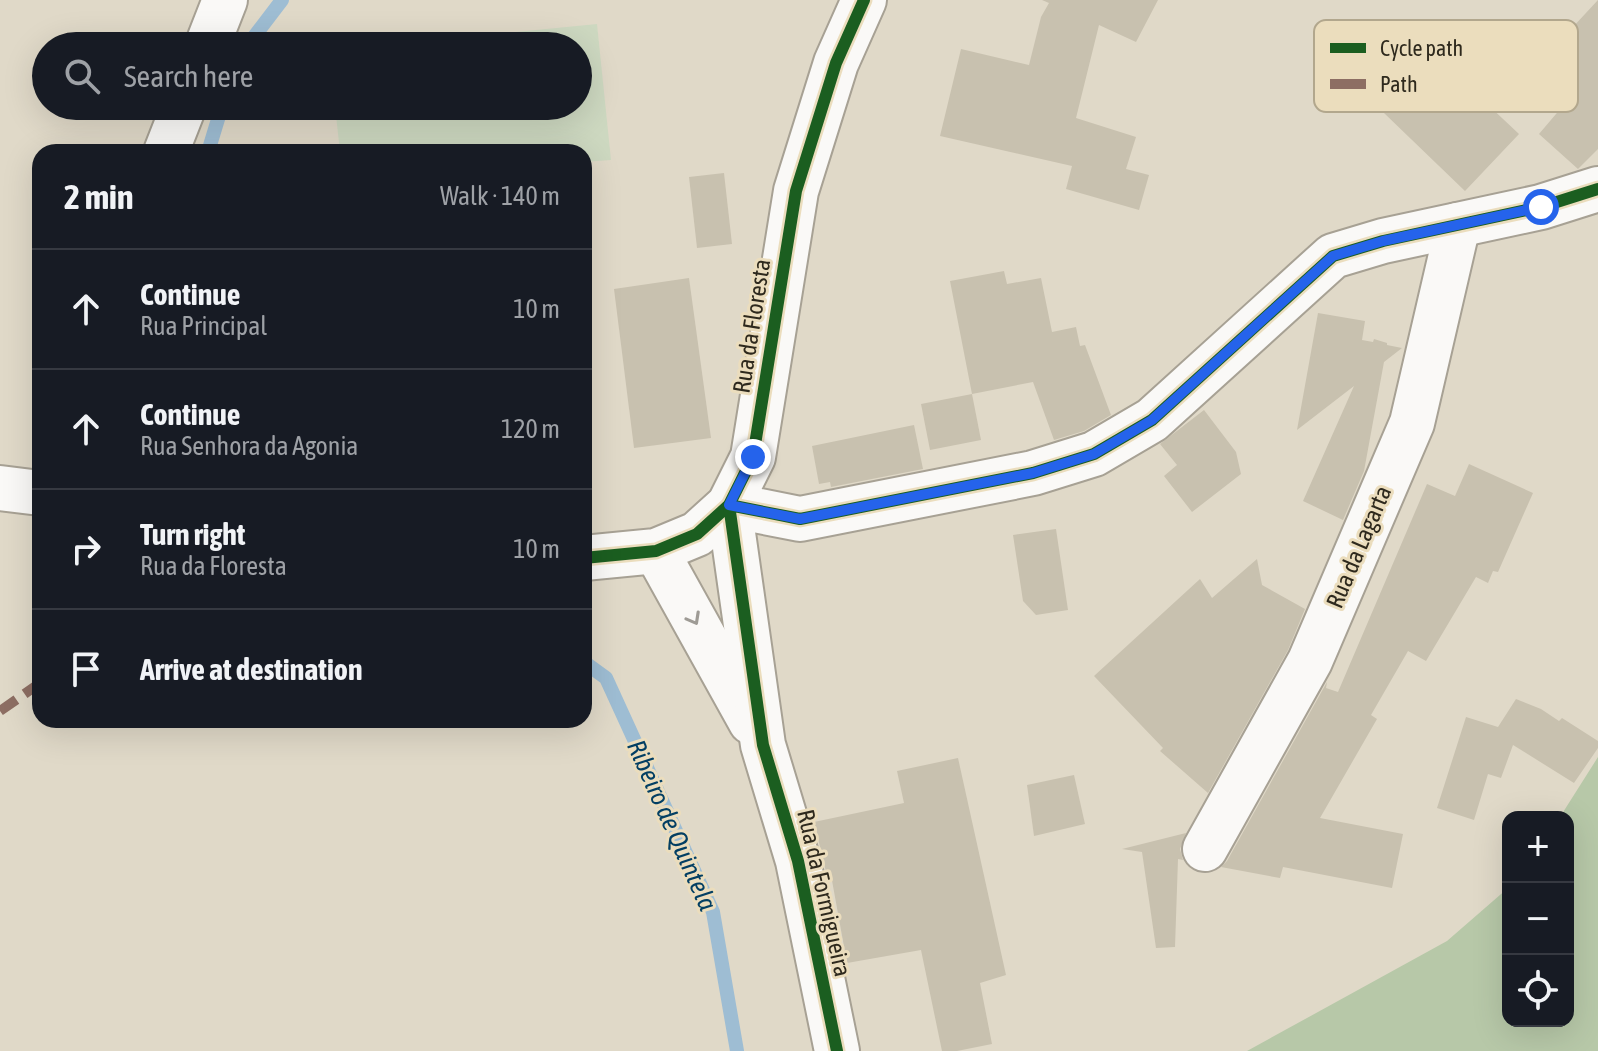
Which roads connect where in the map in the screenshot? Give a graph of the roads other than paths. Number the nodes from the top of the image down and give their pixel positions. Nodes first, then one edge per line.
1 (225, 0) edge
2 (864, 0) edge
3 (212, 32) edge
4 (179, 120) edge
5 (169, 144) edge
6 (1598, 189) edge
7 (1458, 225) junction
8 (0, 488) edge
9 (32, 492) edge
10 (729, 505) junction
11 (656, 551) junction
12 (592, 557) edge
13 (763, 745) junction
14 (1205, 849) dead end
15 (837, 1051) edge

1 - 3 street
2 - 10 street, Rua da Floresta
4 - 5 street
6 - 7 street
7 - 10 street
7 - 14 street, Rua da Lagarta
8 - 9 street
10 - 11 street, Rua da Floresta
10 - 13 street
11 - 12 street, Rua da Floresta
11 -> 13 street
13 - 15 street, Rua da Formigueira

